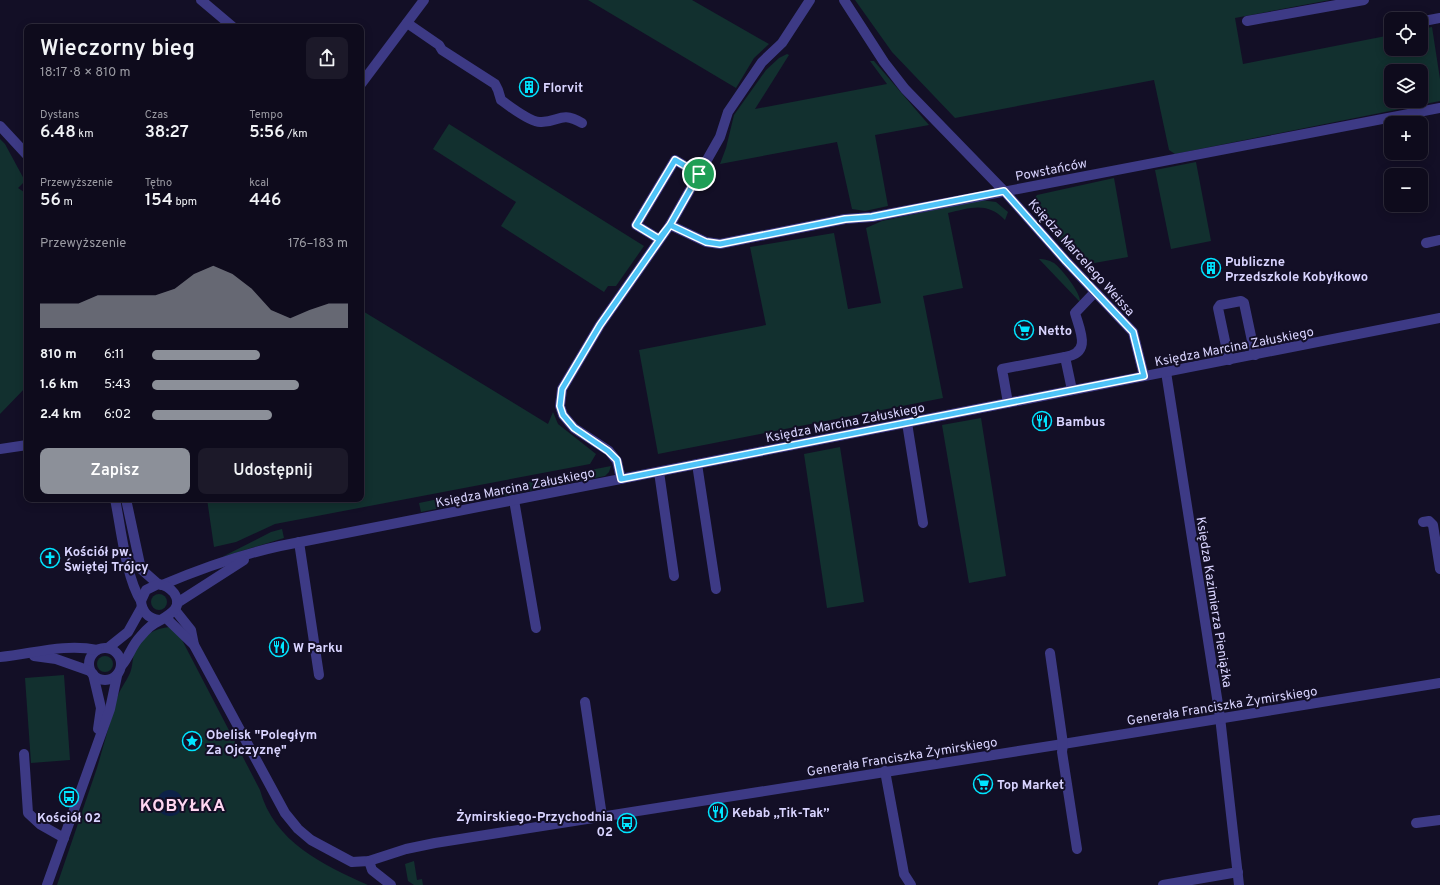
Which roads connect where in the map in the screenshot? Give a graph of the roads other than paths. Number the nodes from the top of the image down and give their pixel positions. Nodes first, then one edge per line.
1 (202, 0) edge
2 (424, 0) edge
3 (810, 0) edge
4 (844, 0) edge
5 (1364, 0) edge
6 (1440, 18) edge
7 (1428, 20) edge
8 (1247, 21) dead end
9 (230, 24) edge
10 (407, 24) junction
11 (364, 80) edge
12 (1440, 108) edge
13 (582, 124) dead end
14 (0, 126) edge
15 (24, 152) edge
16 (699, 174) junction
17 (1004, 191) junction
18 (670, 225) junction
19 (659, 239) junction
20 (1440, 240) edge
21 (1426, 243) dead end
22 (1095, 292) junction
23 (1440, 318) edge
24 (1255, 355) junction
25 (1065, 357) junction
26 (1229, 360) junction
27 (1166, 372) junction
28 (1144, 376) junction
29 (1072, 390) junction
30 (1008, 403) junction
31 (907, 423) junction
32 (24, 445) edge
33 (0, 449) edge
34 (697, 464) junction
35 (659, 472) junction
36 (621, 479) junction
37 (514, 500) junction
38 (116, 502) edge
39 (127, 502) edge
40 (1423, 522) dead end
41 (923, 523) dead end
42 (299, 542) junction
43 (256, 552) junction
44 (1440, 569) edge
45 (674, 576) dead end
46 (160, 585) junction
47 (716, 589) dead end
48 (141, 604) junction
49 (176, 606) junction
50 (163, 619) junction
51 (536, 628) dead end
52 (194, 646) junction
53 (108, 648) junction
54 (97, 650) junction
55 (1050, 653) dead end
56 (20, 655) junction
57 (0, 657) edge
58 (122, 666) junction
59 (91, 673) junction
60 (319, 675) dead end
61 (117, 676) junction
62 (1440, 682) edge
63 (585, 702) dead end
64 (1220, 717) junction
65 (1063, 744) junction
66 (96, 747) junction
67 (24, 754) dead end
68 (886, 771) junction
69 (602, 816) junction
70 (1440, 820) edge
71 (1416, 824) dead end
72 (64, 838) junction
73 (1077, 849) dead end
74 (369, 861) junction
75 (1238, 872) junction
76 (47, 885) edge
77 (391, 885) edge
78 (911, 885) edge
79 (1163, 885) edge
80 (1239, 885) edge

1 - 9 street
2 - 10 street
3 - 16 street
4 - 17 street, Księdza Marcelego Weissa
5 - 8 street
6 - 7 street
10 - 11 street
10 - 13 street
12 - 17 street, Powstańców
14 - 15 street
16 - 18 street
16 - 19 street
17 - 18 street, Powstańców
17 - 22 street, Księdza Marcelego Weissa
18 - 19 street
19 - 36 street
20 - 21 street
22 - 25 street
22 - 28 street, Księdza Marcelego Weissa
23 - 24 street, Księdza Marcina Załuskiego
24 - 26 street, Księdza Marcina Załuskiego
24 - 26 street
25 - 29 street
25 - 30 street
26 - 27 street, Księdza Marcina Załuskiego
27 - 28 street, Księdza Marcina Załuskiego
27 - 64 street, Księdza Kazimierza Pieniążka
28 - 29 street, Księdza Marcina Załuskiego
29 - 30 street, Księdza Marcina Załuskiego
30 - 31 street, Księdza Marcina Załuskiego
31 - 34 street, Księdza Marcina Załuskiego
31 - 41 street
32 - 33 street
34 - 35 street, Księdza Marcina Załuskiego
34 - 47 street
35 - 36 street, Księdza Marcina Załuskiego
35 - 45 street
36 - 37 street, Księdza Marcina Załuskiego
37 - 42 street, Księdza Marcina Załuskiego
37 - 51 street
38 - 48 street
39 - 46 street
40 - 44 street
42 - 43 street, Księdza Marcina Załuskiego
42 - 60 street
43 - 46 street, Księdza Marcina Załuskiego
43 - 49 street, Księdza Marcina Załuskiego
46 - 48 street
46 - 49 street
48 - 50 street
48 - 53 street
49 - 50 street
49 - 52 street
50 - 52 street
50 - 58 street
52 - 74 street, Generała Franciszka Żymirskiego
53 - 54 street
53 - 58 street
54 - 56 street
54 - 59 street
55 - 65 street
56 - 57 street
56 - 59 street
58 - 61 street
59 - 61 street
59 - 66 street
61 - 66 street
62 - 64 street, Generała Franciszka Żymirskiego
63 - 69 street
64 - 65 street, Generała Franciszka Żymirskiego
64 - 75 street, Księdza Kazimierza Pieniążka
65 - 68 street, Generała Franciszka Żymirskiego
65 - 73 street
66 - 72 street
67 - 72 street
68 - 69 street, Generała Franciszka Żymirskiego
68 - 78 street
69 - 74 street, Generała Franciszka Żymirskiego
70 - 71 street
72 - 76 street
74 - 77 street
75 - 79 street
75 - 80 street, Księdza Kazimierza Pieniążka

